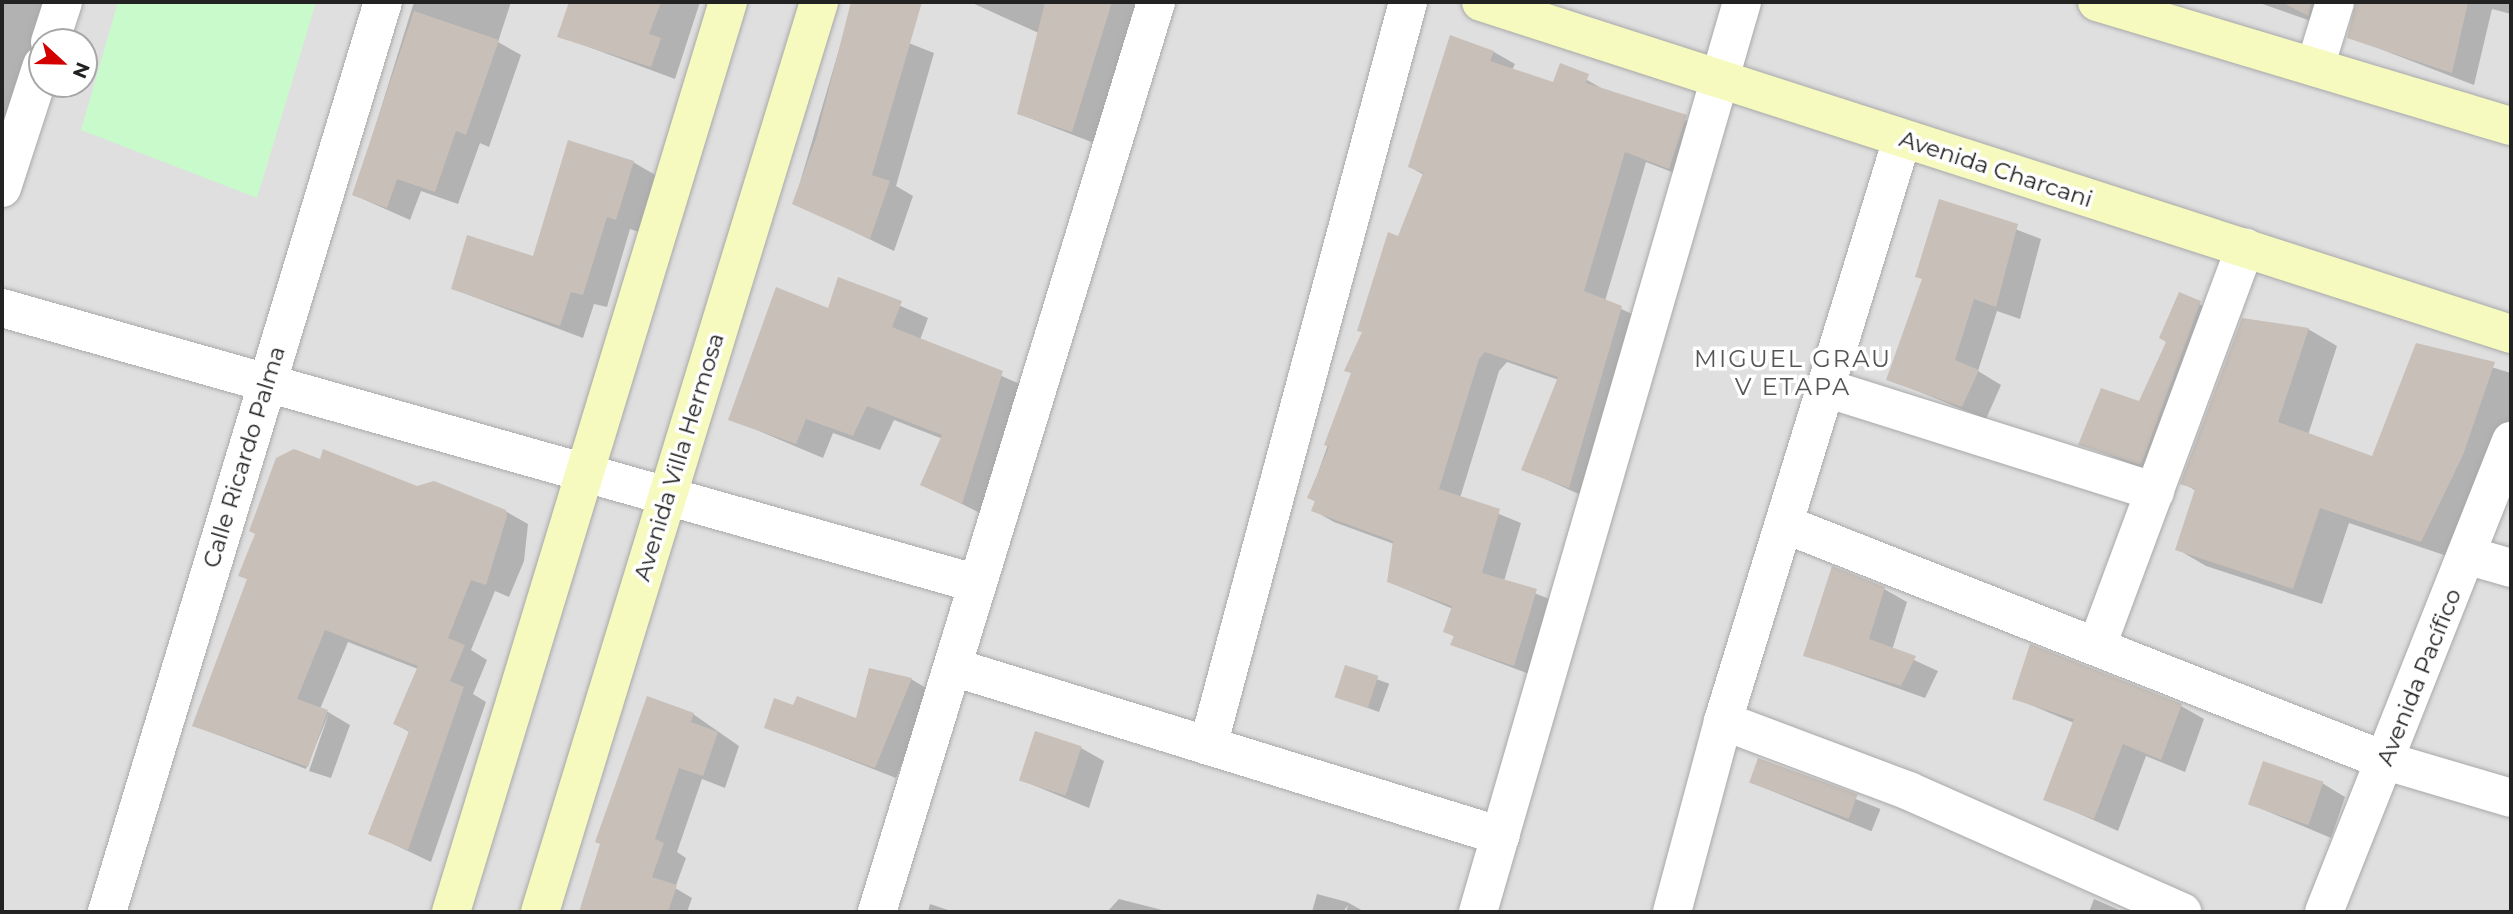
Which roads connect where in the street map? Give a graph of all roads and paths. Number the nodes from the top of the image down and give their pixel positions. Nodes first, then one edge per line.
1 (63, 2) edge
2 (383, 2) edge
3 (728, 2) edge
4 (819, 2) edge
5 (1156, 2) edge
6 (1408, 2) edge
7 (1481, 2) edge
8 (1742, 2) edge
9 (2097, 2) edge
10 (2335, 2) edge
11 (55, 28) edge
12 (2315, 67) junction
13 (1721, 78) junction
14 (31, 98) edge
15 (2511, 126) edge
16 (1902, 139) junction
17 (2, 188) edge
18 (2245, 247) junction
19 (2, 308) edge
20 (2511, 334) edge
21 (267, 380) junction
22 (1826, 388) junction
23 (2511, 441) edge
24 (591, 470) junction
25 (669, 491) junction
26 (2155, 492) junction
27 (1784, 524) junction
28 (2466, 555) junction
29 (2511, 568) edge
30 (978, 583) junction
31 (2098, 643) junction
32 (953, 667) junction
33 (1723, 721) junction
34 (1208, 746) junction
35 (2386, 761) junction
36 (2511, 799) edge
37 (1501, 836) junction
38 (107, 912) edge
39 (451, 912) edge
40 (540, 912) edge
41 (877, 912) edge
42 (1478, 912) edge
43 (1672, 912) edge
44 (2182, 912) edge
45 (2324, 912) edge

1 - 11 street
2 - 21 street, Calle Ricardo Palma
3 - 24 street
4 - 25 street, Avenida Villa Hermosa
5 - 30 street
6 - 34 street
7 - 13 street, Avenida Charcani
8 - 13 street
9 - 12 street
10 - 12 street
12 - 15 street
13 - 16 street, Avenida Charcani
13 - 37 street
14 - 17 street
16 - 18 street, Avenida Charcani
16 - 22 street
18 - 20 street, Avenida Charcani
18 - 26 street
19 - 21 street
21 - 24 street
21 - 38 street, Calle Ricardo Palma
22 - 26 street
22 - 27 street
23 - 28 street, Avenida Pacífico
24 - 25 street
24 - 39 street
25 - 30 street
25 - 40 street, Avenida Villa Hermosa
26 - 31 street
27 - 31 street
27 - 33 street
28 - 29 street
28 - 35 street, Avenida Pacífico
30 - 32 street
31 - 35 street
32 - 34 street
32 - 41 street
33 - 43 street
33 - 44 street
34 - 37 street
35 - 36 street
35 - 45 street, Avenida Pacífico
37 - 42 street

